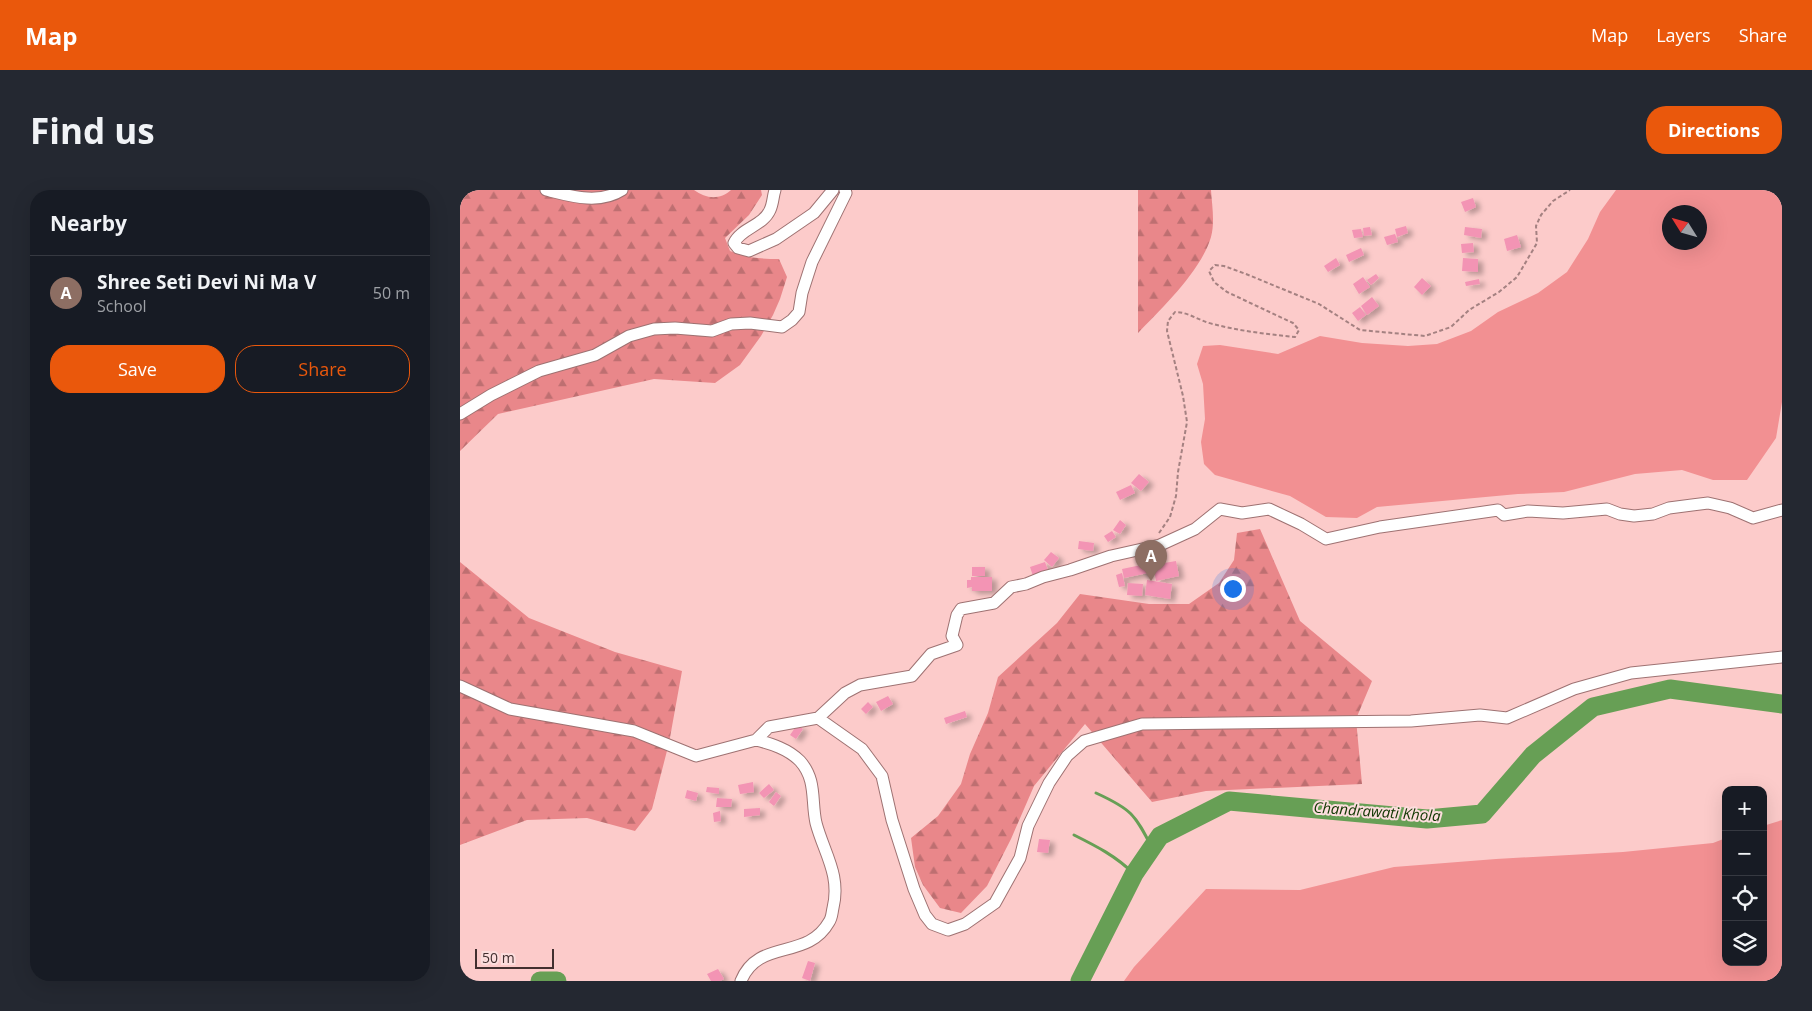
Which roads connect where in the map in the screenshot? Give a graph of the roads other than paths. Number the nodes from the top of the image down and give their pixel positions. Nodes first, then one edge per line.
1 (546, 190) edge
2 (622, 190) edge
3 (775, 190) edge
4 (832, 190) edge
5 (845, 190) edge
6 (460, 414) edge
7 (1782, 510) edge
8 (1782, 657) edge
9 (460, 686) edge
10 (818, 718) junction
11 (756, 740) junction
12 (741, 981) edge

1 - 2 street
3 - 4 street
5 - 6 street
7 - 10 street
8 - 10 street
9 - 11 street
10 - 11 street
11 - 12 street

